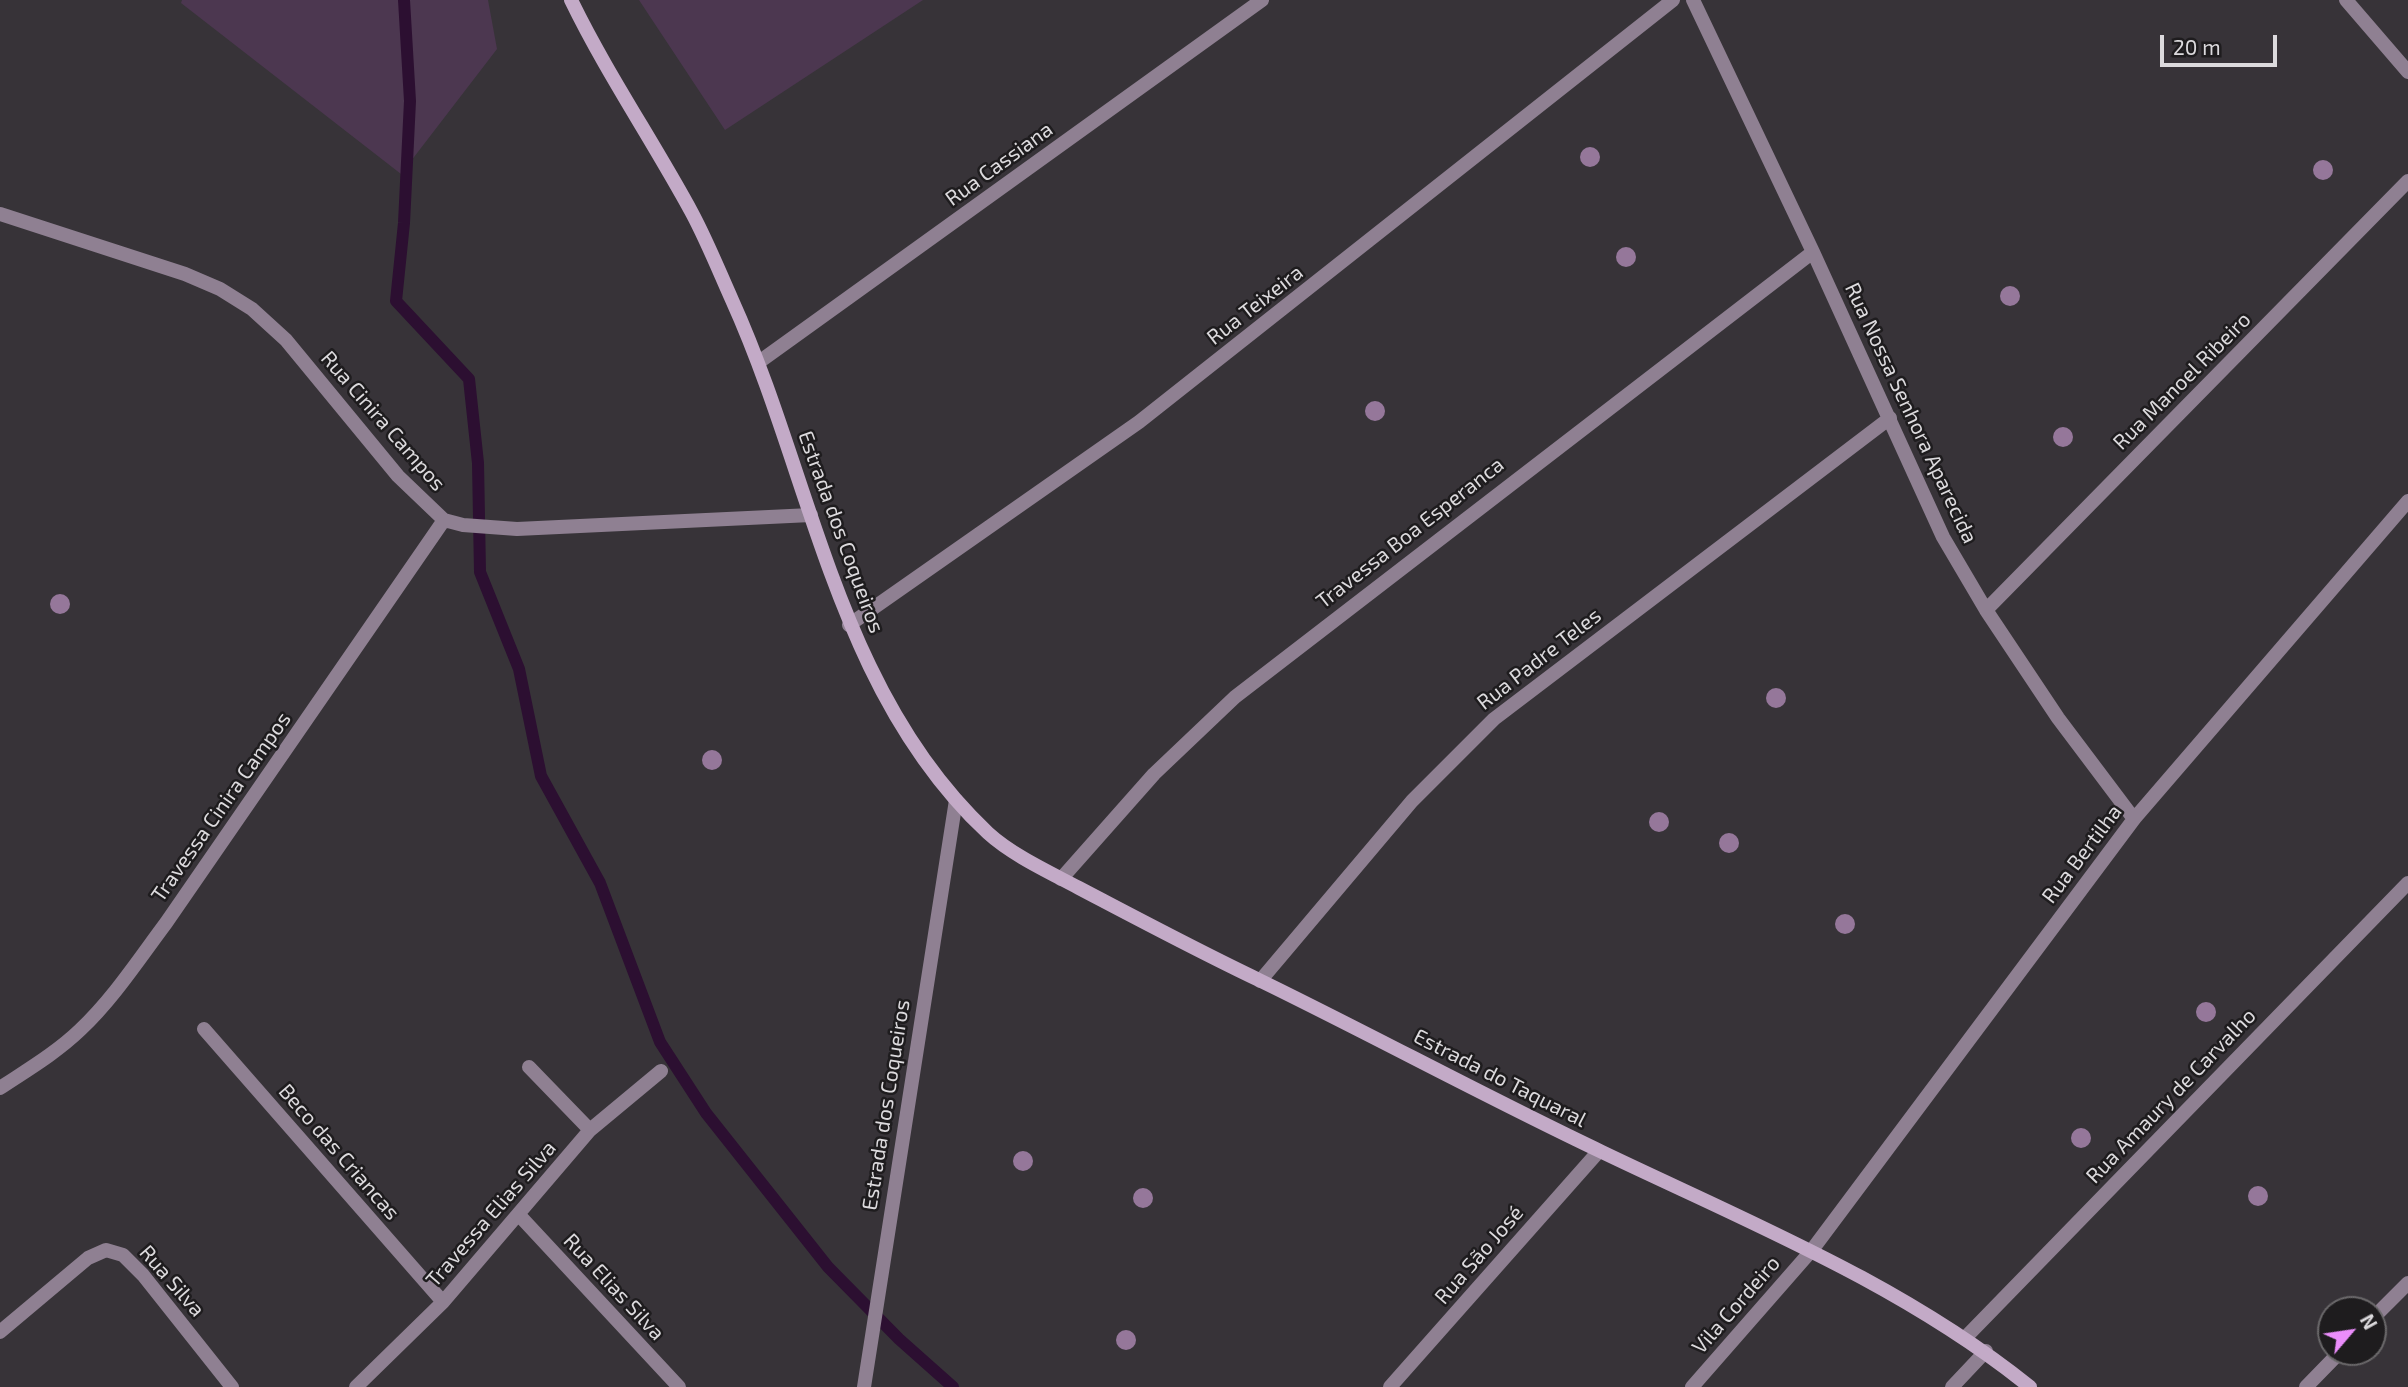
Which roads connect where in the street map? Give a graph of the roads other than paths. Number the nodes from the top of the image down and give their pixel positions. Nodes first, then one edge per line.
1 (571, 0) edge
2 (1262, 0) edge
3 (1673, 0) edge
4 (1693, 0) edge
5 (2346, 0) edge
6 (2408, 72) edge
7 (2408, 181) edge
8 (1, 217) edge
9 (1813, 252) junction
10 (759, 362) junction
11 (1889, 418) junction
12 (2408, 501) edge
13 (811, 515) junction
14 (444, 520) junction
15 (1986, 610) junction
16 (849, 625) junction
17 (956, 800) junction
18 (2134, 819) junction
19 (1061, 878) junction
20 (2408, 883) edge
21 (1260, 981) junction
22 (204, 1029) dead end
23 (529, 1067) dead end
24 (661, 1071) dead end
25 (0, 1088) edge
26 (590, 1130) junction
27 (1599, 1151) junction
28 (519, 1215) junction
29 (1812, 1250) junction
30 (2408, 1283) edge
31 (443, 1303) junction
32 (2387, 1304) edge
33 (0, 1332) edge
34 (1965, 1338) junction
35 (1986, 1351) junction
36 (2326, 1366) edge
37 (232, 1387) edge
38 (356, 1387) edge
39 (679, 1387) edge
40 (864, 1387) edge
41 (1390, 1387) edge
42 (1692, 1387) edge
43 (1952, 1387) edge
44 (2030, 1387) edge
45 (2306, 1387) edge

1 - 10 street, Estrada dos Coqueiros
2 - 10 street, Rua Cassiana
3 - 16 street, Rua Teixeira
4 - 9 street, Rua Nossa Senhora Aparecida
5 - 6 street
7 - 15 street, Rua Manoel Ribeiro
8 - 14 street, Rua Cinira Campos
9 - 11 street, Rua Nossa Senhora Aparecida
9 - 19 street, Travessa Boa Esperanca
10 - 13 street, Estrada dos Coqueiros
11 - 15 street, Rua Nossa Senhora Aparecida
11 - 21 street, Rua Padre Teles
12 - 18 street, Rua Bertilha
13 - 14 street, Rua Cinira Campos
13 - 16 street, Estrada dos Coqueiros
14 - 25 street, Travessa Cinira Campos
15 - 18 street, Rua Nossa Senhora Aparecida
16 - 17 street, Estrada dos Coqueiros
17 - 19 street, Estrada do Taquaral
17 - 40 street, Estrada dos Coqueiros
18 - 29 street, Rua Bertilha
19 - 21 street, Estrada do Taquaral
20 - 34 street, Rua Amaury de Carvalho
21 - 27 street, Estrada do Taquaral
22 - 31 street, Beco das Criancas
23 - 26 street
24 - 26 street, Travessa Elias Silva
26 - 28 street, Travessa Elias Silva
27 - 29 street, Estrada do Taquaral
27 - 41 street, Rua São José
28 - 31 street, Travessa Elias Silva
28 - 39 street, Rua Elias Silva
29 - 34 street, Estrada do Taquaral
29 - 42 street, Vila Cordeiro
30 - 32 street
31 - 38 street, Travessa Elias Silva
33 - 37 street, Rua Silva
34 - 35 street, Estrada do Taquaral
35 - 43 street
35 - 44 street, Estrada do Taquaral
36 - 45 street

